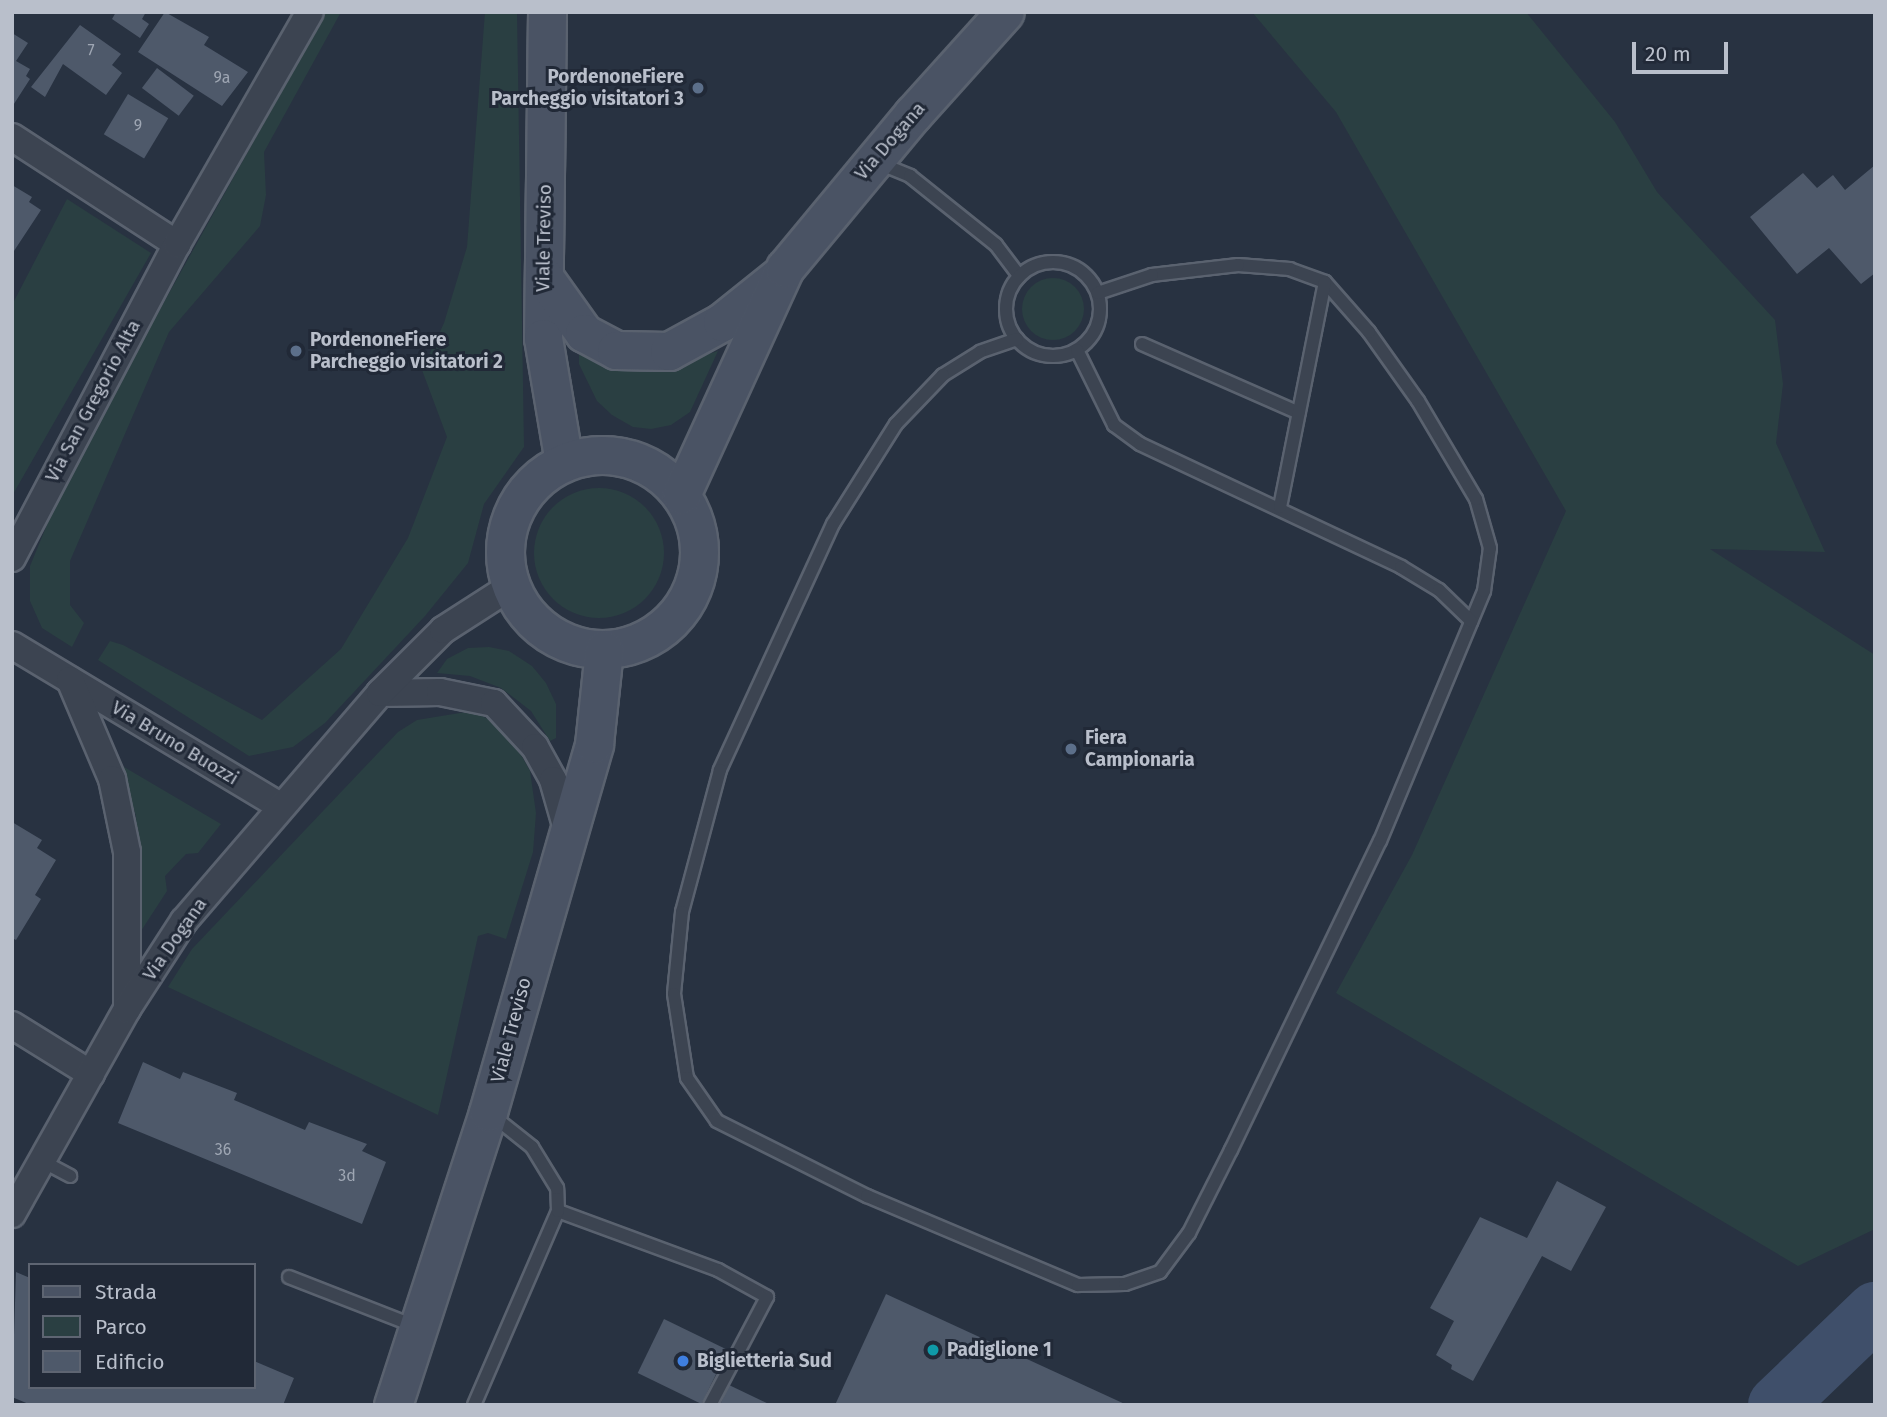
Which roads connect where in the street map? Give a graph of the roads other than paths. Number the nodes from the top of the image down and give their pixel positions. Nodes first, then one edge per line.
1 (310, 12) edge
2 (547, 12) edge
3 (1005, 12) edge
4 (12, 137) edge
5 (873, 161) junction
6 (177, 244) junction
7 (782, 274) junction
8 (1019, 276) junction
9 (544, 277) junction
10 (1325, 282) junction
11 (1098, 293) junction
12 (1017, 339) junction
13 (1142, 344) dead end
14 (1077, 351) junction
15 (1299, 413) junction
16 (564, 462) junction
17 (681, 495) junction
18 (1280, 507) junction
19 (12, 558) edge
20 (510, 587) junction
21 (1471, 621) junction
22 (12, 645) edge
23 (604, 650) junction
24 (70, 680) junction
25 (380, 693) junction
26 (280, 806) junction
27 (567, 829) junction
28 (127, 1009) junction
29 (12, 1025) edge
30 (91, 1074) junction
31 (488, 1112) junction
32 (42, 1161) junction
33 (70, 1176) dead end
34 (558, 1211) junction
35 (12, 1214) edge
36 (289, 1277) dead end
37 (419, 1327) junction
38 (393, 1405) edge
39 (474, 1405) edge
40 (710, 1405) edge

1 - 6 street, Via San Gregorio Alta
2 - 9 main road, Viale Treviso
3 - 5 main road, Via Dogana
4 - 6 street
5 - 7 main road, Via Dogana
5 - 8 lane
6 - 19 street, Via San Gregorio Alta
7 - 9 main road, Via Dogana
7 - 17 main road, Via Dogana
8 - 11 lane
8 - 12 lane
9 - 16 main road, Viale Treviso
10 - 11 lane
10 - 15 lane
10 - 21 lane
11 - 14 lane
12 - 14 lane
12 - 21 lane
13 - 15 lane
14 - 18 lane
15 - 18 lane
16 - 17 main road
16 - 20 main road
17 - 23 main road
18 - 21 lane
20 - 23 main road
20 - 25 street, Via Dogana
22 - 24 street, Via Bruno Buozzi
23 - 27 main road, Viale Treviso
24 - 26 street, Via Bruno Buozzi
24 - 28 street, Via Bruno Buozzi
25 - 26 street, Via Dogana
25 - 27 street
26 - 28 street, Via Dogana
27 - 31 main road, Viale Treviso
28 - 30 street, Via Dogana
29 - 30 street
30 - 32 street, Via Dogana
31 - 34 lane
31 - 37 main road, Viale Treviso
32 - 33 lane
32 - 35 street, Via Dogana
34 - 39 lane
34 - 40 lane
36 - 37 lane
37 - 38 main road, Viale Treviso

